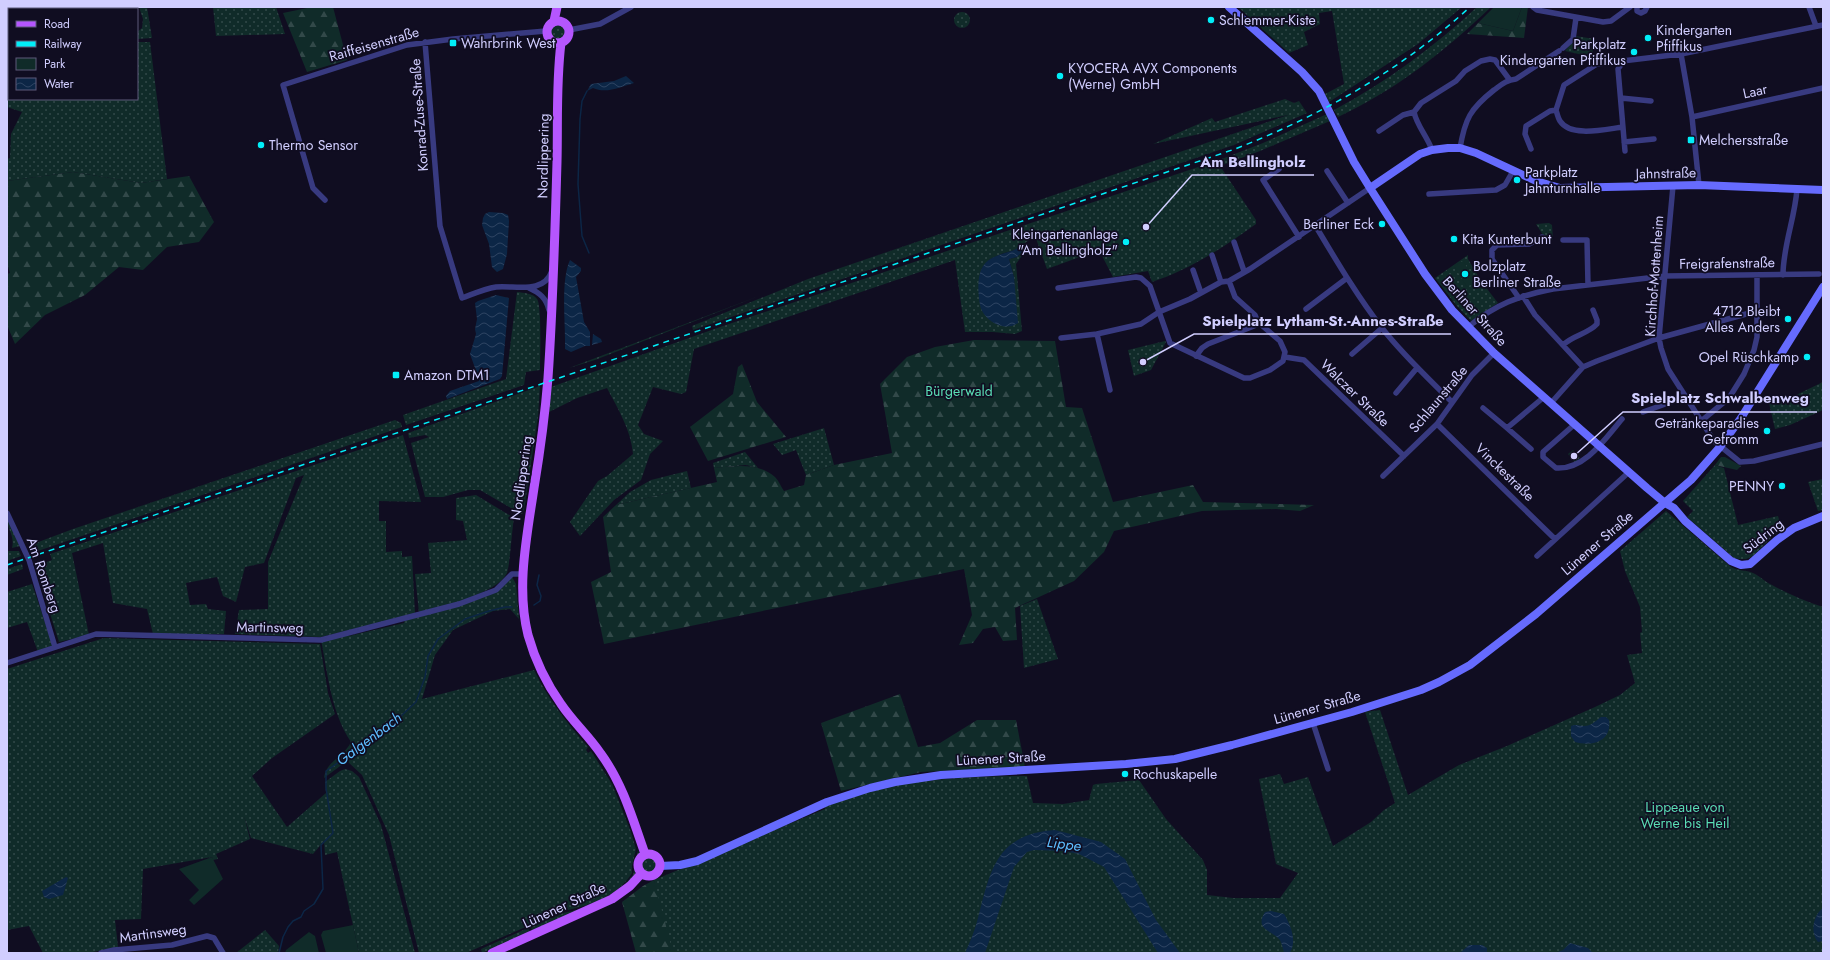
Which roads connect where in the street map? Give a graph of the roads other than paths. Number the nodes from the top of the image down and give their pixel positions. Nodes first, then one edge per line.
1 (558, 7) edge
2 (631, 7) edge
3 (1229, 7) edge
4 (1533, 7) edge
5 (1630, 7) edge
6 (1637, 7) edge
7 (1647, 7) edge
8 (1808, 7) edge
9 (1576, 18) junction
10 (557, 21) junction
11 (1823, 25) edge
12 (1816, 26) junction
13 (569, 30) junction
14 (546, 31) junction
15 (425, 42) junction
16 (558, 43) junction
17 (1681, 54) junction
18 (1623, 62) junction
19 (1509, 80) junction
20 (1823, 88) edge
21 (1621, 98) junction
22 (1651, 101) dead end
23 (1556, 110) junction
24 (1414, 112) junction
25 (1692, 117) junction
26 (1623, 127) junction
27 (1379, 131) dead end
28 (1654, 140) dead end
29 (1624, 142) junction
30 (1460, 148) junction
31 (1432, 150) junction
32 (1531, 150) dead end
33 (1625, 151) dead end
34 (1279, 169) dead end
35 (1513, 171) junction
36 (1327, 172) dead end
37 (1699, 185) junction
38 (1673, 186) junction
39 (1370, 188) junction
40 (1797, 189) junction
41 (1823, 190) edge
42 (1429, 194) dead end
43 (325, 200) dead end
44 (1348, 203) junction
45 (1315, 225) junction
46 (1299, 236) junction
47 (1547, 239) dead end
48 (1563, 240) dead end
49 (1234, 242) dead end
50 (1212, 255) dead end
51 (554, 266) junction
52 (1193, 270) dead end
53 (1244, 272) junction
54 (1819, 274) dead end
55 (1757, 275) junction
56 (1783, 275) junction
57 (1665, 276) junction
58 (1347, 278) junction
59 (1229, 281) junction
60 (1221, 282) junction
61 (1588, 285) junction
62 (1823, 287) edge
63 (529, 288) junction
64 (1058, 288) dead end
65 (1201, 293) junction
66 (1521, 297) junction
67 (1306, 309) dead end
68 (1593, 310) dead end
69 (1757, 311) junction
70 (1159, 312) junction
71 (551, 319) junction
72 (1258, 322) junction
73 (1468, 327) junction
74 (1382, 328) junction
75 (1097, 334) junction
76 (1061, 338) dead end
77 (1659, 338) junction
78 (1563, 345) junction
79 (1494, 353) junction
80 (1352, 354) dead end
81 (1196, 356) junction
82 (1285, 357) junction
83 (1583, 367) junction
84 (1417, 368) junction
85 (1110, 390) dead end
86 (1396, 393) dead end
87 (1544, 397) junction
88 (1685, 397) junction
89 (1452, 402) junction
90 (1551, 403) junction
91 (1483, 408) dead end
92 (1643, 412) dead end
93 (1622, 419) dead end
94 (1701, 421) junction
95 (1437, 424) junction
96 (1575, 424) junction
97 (1507, 428) junction
98 (1823, 444) edge
99 (1599, 445) junction
100 (1720, 447) junction
101 (1531, 449) dead end
102 (1404, 456) junction
103 (1628, 472) junction
104 (1383, 476) dead end
105 (1665, 503) junction
106 (7, 513) edge
107 (1823, 516) edge
108 (1555, 539) junction
109 (1537, 556) dead end
110 (523, 574) junction
111 (55, 647) junction
112 (7, 663) edge
113 (1313, 723) junction
114 (1328, 769) dead end
115 (645, 854) junction
116 (660, 866) junction
117 (641, 874) junction
118 (101, 953) edge
119 (224, 953) edge
120 (492, 953) edge

1 - 10 main road
2 - 13 street
3 - 39 main road, Berliner Straße
4 - 9 street
5 - 9 street
6 - 7 street
8 - 12 street
9 - 19 street
10 - 13 main road
10 - 14 main road
11 - 12 street
12 - 17 street
13 - 16 main road
14 - 15 street, Raiffeisenstraße
14 - 16 main road
15 - 43 street, Raiffeisenstraße
15 - 63 street, Konrad-Zuse-Straße
16 - 51 main road, Nordlippering
17 - 18 street
17 - 25 street
18 - 21 street
18 - 23 street
19 - 24 street
19 - 30 street
20 - 25 street, Laar
21 - 22 street
21 - 26 street
23 - 26 street
23 - 32 street
24 - 27 street
24 - 31 street
25 - 37 street
26 - 29 street
28 - 29 street
29 - 33 street
30 - 31 main road, Jahnstraße
30 - 35 main road, Jahnstraße
31 - 39 main road, Jahnstraße
34 - 46 street
35 - 38 main road, Jahnstraße
35 - 42 street
36 - 44 street
37 - 38 main road, Jahnstraße
37 - 40 main road, Jahnstraße
38 - 57 street, Kirchhof-Mottenheim
39 - 44 street
39 - 73 main road, Berliner Straße
40 - 41 main road, Jahnstraße
40 - 56 street
44 - 45 street
45 - 46 street
45 - 58 street
46 - 53 street
47 - 66 street
48 - 61 street
49 - 53 street
50 - 60 street
51 - 63 street
51 - 71 main road, Nordlippering
52 - 65 street
53 - 59 street
54 - 56 street, Freigrafenstraße
55 - 56 street, Freigrafenstraße
55 - 57 street, Freigrafenstraße
55 - 69 street
57 - 61 street, Freigrafenstraße
57 - 77 street, Kirchhof-Mottenheim
58 - 67 street
58 - 74 street
59 - 60 street
59 - 72 street
60 - 65 street
61 - 66 street, Freigrafenstraße
62 - 100 main road, Lünener Straße
63 - 71 street
64 - 70 street
65 - 70 street
66 - 73 street, Freigrafenstraße
66 - 78 street
68 - 78 street
69 - 77 street
69 - 94 street
70 - 75 street
70 - 81 street
71 - 110 main road, Nordlippering
72 - 81 street
72 - 82 street
73 - 79 main road, Berliner Straße
74 - 80 street
74 - 84 street
75 - 76 street
75 - 85 street
77 - 83 street
77 - 88 street, Kirchhof-Mottenheim
78 - 83 street
79 - 87 main road, Berliner Straße
79 - 89 street, Schlaunstraße
81 - 82 street
82 - 102 street, Walczer Straße
83 - 90 street
84 - 86 street
84 - 89 street
87 - 90 main road, Berliner Straße
87 - 97 street
88 - 92 street
88 - 94 street, Kirchhof-Mottenheim
89 - 95 street, Schlaunstraße
90 - 96 main road, Berliner Straße
91 - 97 street
93 - 99 street
94 - 100 street, Kirchhof-Mottenheim
95 - 102 street, Schlaunstraße
95 - 108 street, Vinckestraße
96 - 99 main road, Berliner Straße
96 - 99 street
97 - 101 street
98 - 100 street, Kirchhof-Mottenheim
99 - 103 main road, Berliner Straße
100 - 105 main road, Lünener Straße
102 - 104 street, Schlaunstraße
103 - 105 main road, Berliner Straße
103 - 108 street
105 - 107 main road, Südring
105 - 113 main road, Lünener Straße
106 - 111 street, Am Romberg
108 - 109 street
110 - 111 street, Martinsweg
110 - 115 main road, Nordlippering
111 - 112 street, Martinsweg
113 - 114 street
113 - 116 main road, Lünener Straße
115 - 116 main road
115 - 117 main road
116 - 117 main road
117 - 120 main road, Lünener Straße
118 - 119 street, Martinsweg

